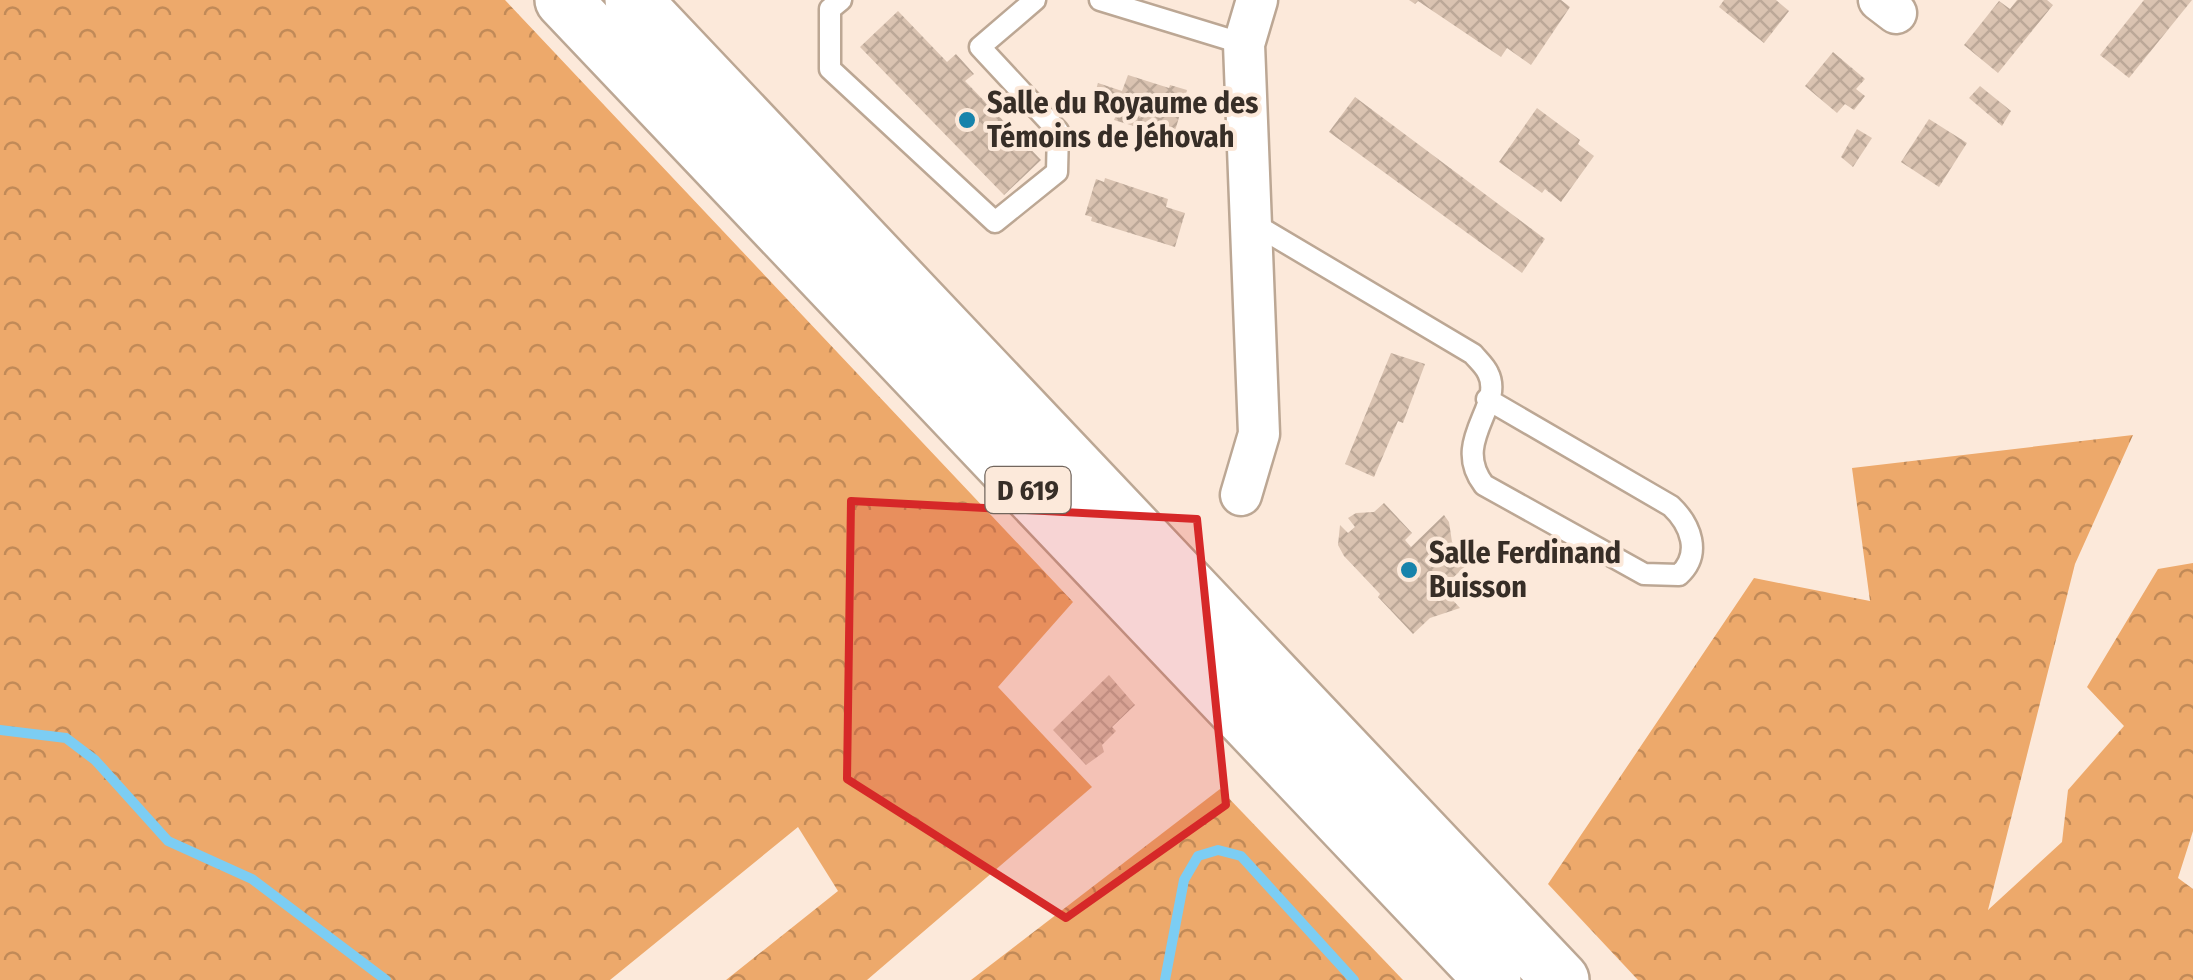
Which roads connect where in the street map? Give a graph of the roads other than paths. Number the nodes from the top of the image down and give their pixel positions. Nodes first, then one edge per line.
1 (563, 0) edge
2 (633, 0) edge
3 (841, 0) edge
4 (1036, 0) edge
5 (1100, 0) edge
6 (1257, 0) edge
7 (1244, 44) junction
8 (1251, 222) junction
9 (1487, 400) junction
10 (1241, 495) dead end
11 (1493, 980) edge
12 (1561, 980) edge

1 - 11 highway, D 619
2 - 12 highway, D 619
3 - 4 lane
5 - 7 lane
6 - 7 street
7 - 8 street
8 - 9 lane
8 - 10 street
9 - 9 lane

